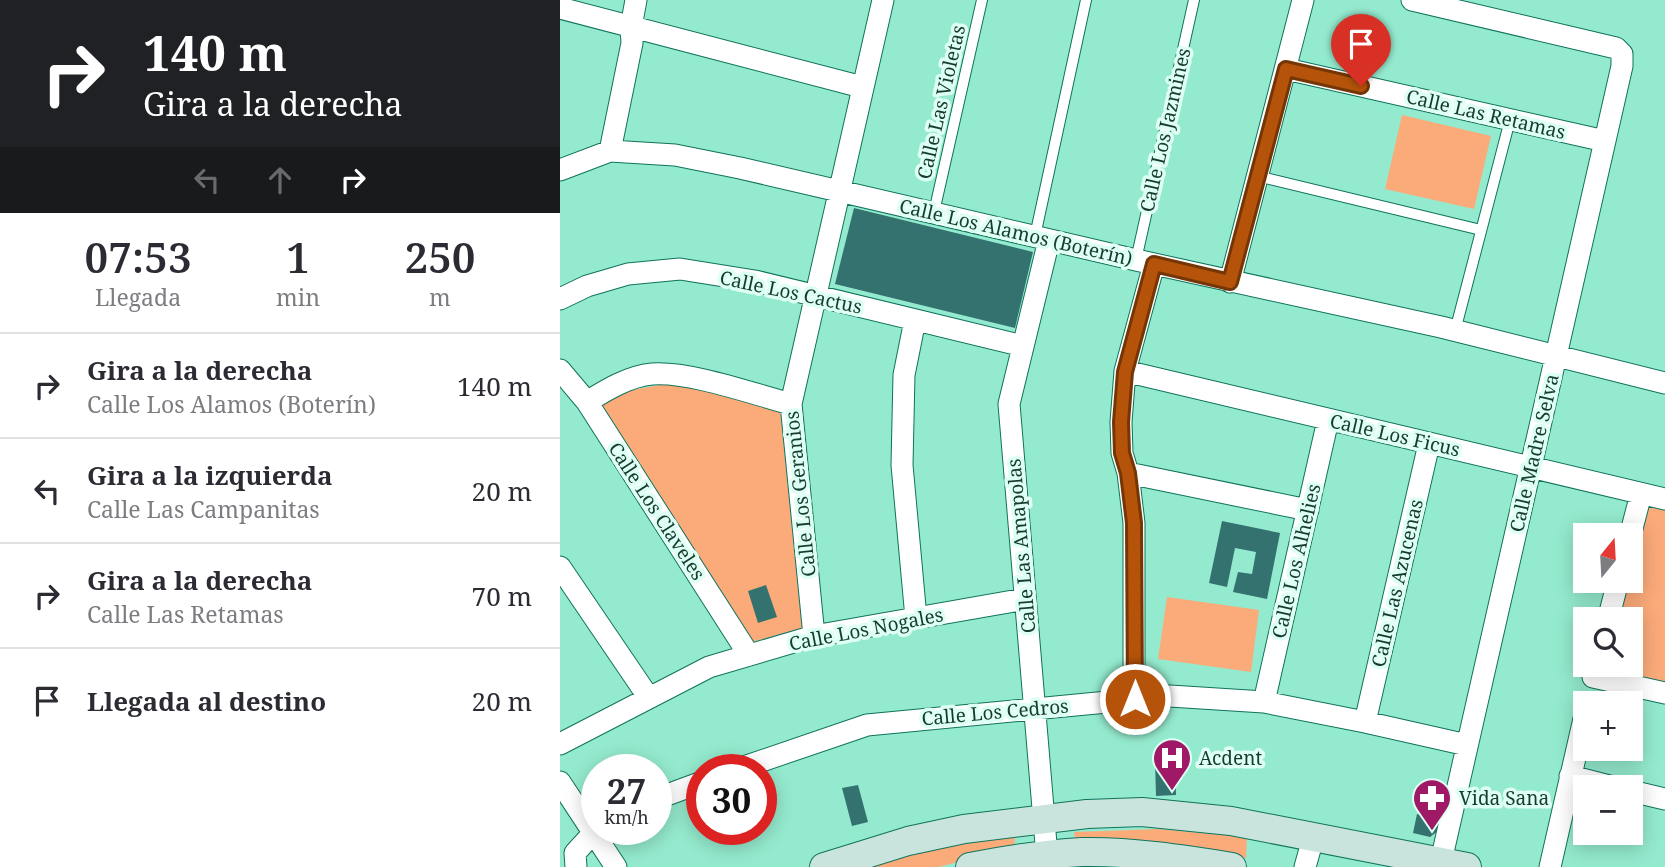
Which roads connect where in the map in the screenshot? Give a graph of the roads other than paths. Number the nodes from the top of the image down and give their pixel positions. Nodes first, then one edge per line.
1 (636, 0) edge
2 (883, 0) edge
3 (982, 0) edge
4 (1086, 0) edge
5 (1194, 0) edge
6 (1303, 0) edge
7 (1412, 0) edge
8 (560, 8) edge
9 (631, 27) junction
10 (1286, 69) junction
11 (862, 87) junction
12 (1510, 120) junction
13 (1605, 141) junction
14 (611, 151) junction
15 (560, 170) edge
16 (1256, 176) junction
17 (838, 190) junction
18 (934, 212) junction
19 (1481, 230) junction
20 (1042, 238) junction
21 (1145, 262) junction
22 (1230, 282) junction
23 (815, 296) junction
24 (560, 299) edge
25 (915, 320) junction
26 (1455, 331) junction
27 (1023, 346) junction
28 (1556, 358) junction
29 (560, 370) edge
30 (1125, 372) junction
31 (1665, 383) edge
32 (587, 402) junction
33 (791, 404) junction
34 (1328, 419) junction
35 (1429, 444) junction
36 (1531, 467) junction
37 (1128, 473) junction
38 (1642, 494) junction
39 (1665, 499) edge
40 (1308, 510) junction
41 (1634, 523) edge
42 (560, 567) edge
43 (1025, 599) junction
44 (916, 618) junction
45 (814, 636) junction
46 (749, 655) junction
47 (1614, 677) edge
48 (1665, 693) edge
49 (649, 698) junction
50 (1135, 699) junction
51 (1265, 702) junction
52 (1034, 708) junction
53 (1365, 722) junction
54 (560, 744) edge
55 (1467, 745) junction
56 (777, 756) edge
57 (1574, 761) edge
58 (1570, 776) junction
59 (1573, 777) edge
60 (560, 782) edge
61 (1643, 794) edge
62 (1665, 799) edge
63 (581, 811) edge
64 (1044, 818) junction
65 (1314, 835) junction
66 (582, 845) edge
67 (604, 845) edge
68 (1047, 856) junction
69 (1142, 861) edge
70 (1454, 864) edge
71 (576, 867) edge
72 (617, 867) edge
73 (824, 867) edge
74 (970, 867) edge
75 (1232, 867) edge
76 (1305, 867) edge
77 (1550, 867) edge

1 - 9 street
2 - 11 street, Calle Los Geranios
3 - 18 lane, Calle Las Violetas
4 - 20 lane, Calle Las Amapolas
5 - 21 lane, Calle Los Jazmines
6 - 10 street
7 - 13 street, Calle Madre Selva
8 - 9 street
9 - 11 street
9 - 14 street
10 - 12 street, Calle Las Retamas
10 - 16 street
11 - 17 street, Calle Los Geranios
12 - 13 street, Calle Las Retamas
12 - 19 lane
13 - 28 street, Calle Madre Selva
14 - 15 street
14 - 17 street, Calle Los Alamos (Boterín)
16 - 19 lane
16 - 22 street
17 - 18 street, Calle Los Alamos (Boterín)
17 - 23 street, Calle Los Geranios
18 - 20 street, Calle Los Alamos (Boterín)
19 - 26 lane
20 - 21 street, Calle Los Alamos (Boterín)
20 - 27 street, Calle Las Amapolas
21 - 22 street, Calle Los Alamos (Boterín)
21 - 30 street, Calle Los Jazmines
22 - 26 street, Calle Los Alamos (Boterín)
23 - 24 street, Calle Los Cactus
23 - 25 street, Calle Los Cactus
23 - 33 street, Calle Los Geranios
25 - 27 street, Calle Los Cactus
25 - 44 street
26 - 28 street, Calle Los Alamos (Boterín)
27 - 43 street, Calle Las Amapolas
28 - 31 street, Calle Los Alamos (Boterín)
28 - 36 street, Calle Madre Selva
29 - 32 street, Calle Los Claveles
30 - 34 street, Calle Los Ficus
30 - 37 street, Calle Los Jazmines
32 - 33 street
32 - 46 street, Calle Los Claveles
33 - 45 street, Calle Los Geranios
34 - 35 street, Calle Los Ficus
34 - 40 street, Calle Los Alhelies
35 - 36 street, Calle Los Ficus
35 - 53 street, Calle Las Azucenas
36 - 38 street, Calle Los Ficus
36 - 55 street, Calle Madre Selva
37 - 40 street
37 - 50 street, Calle Los Jazmines
38 - 39 street, Calle Los Ficus
38 - 41 street
40 - 51 street, Calle Los Alhelies
42 - 49 street
43 - 44 street, Calle Los Nogales
43 - 52 street, Calle Las Amapolas
44 - 45 street, Calle Los Nogales
45 - 46 street, Calle Los Nogales
46 - 49 street, Calle Los Nogales
47 - 48 street
49 - 54 street, Calle Los Nogales
50 - 51 street, Calle Los Cedros
50 - 52 street, Calle Los Cedros
51 - 53 street, Calle Los Cedros
52 - 56 street, Calle Los Cedros
52 - 64 street, Calle Las Amapolas
53 - 55 street, Calle Los Cedros
55 - 70 street, Calle Madre Selva
57 - 58 street
58 - 59 street
58 - 77 street
60 - 63 street
61 - 62 street
64 - 65 main road
64 - 68 street, Calle Las Amapolas
64 - 73 main road
65 - 70 main road
65 - 76 street
66 - 71 street
67 - 72 street
68 - 69 main road
68 - 74 main road
69 - 75 main road

